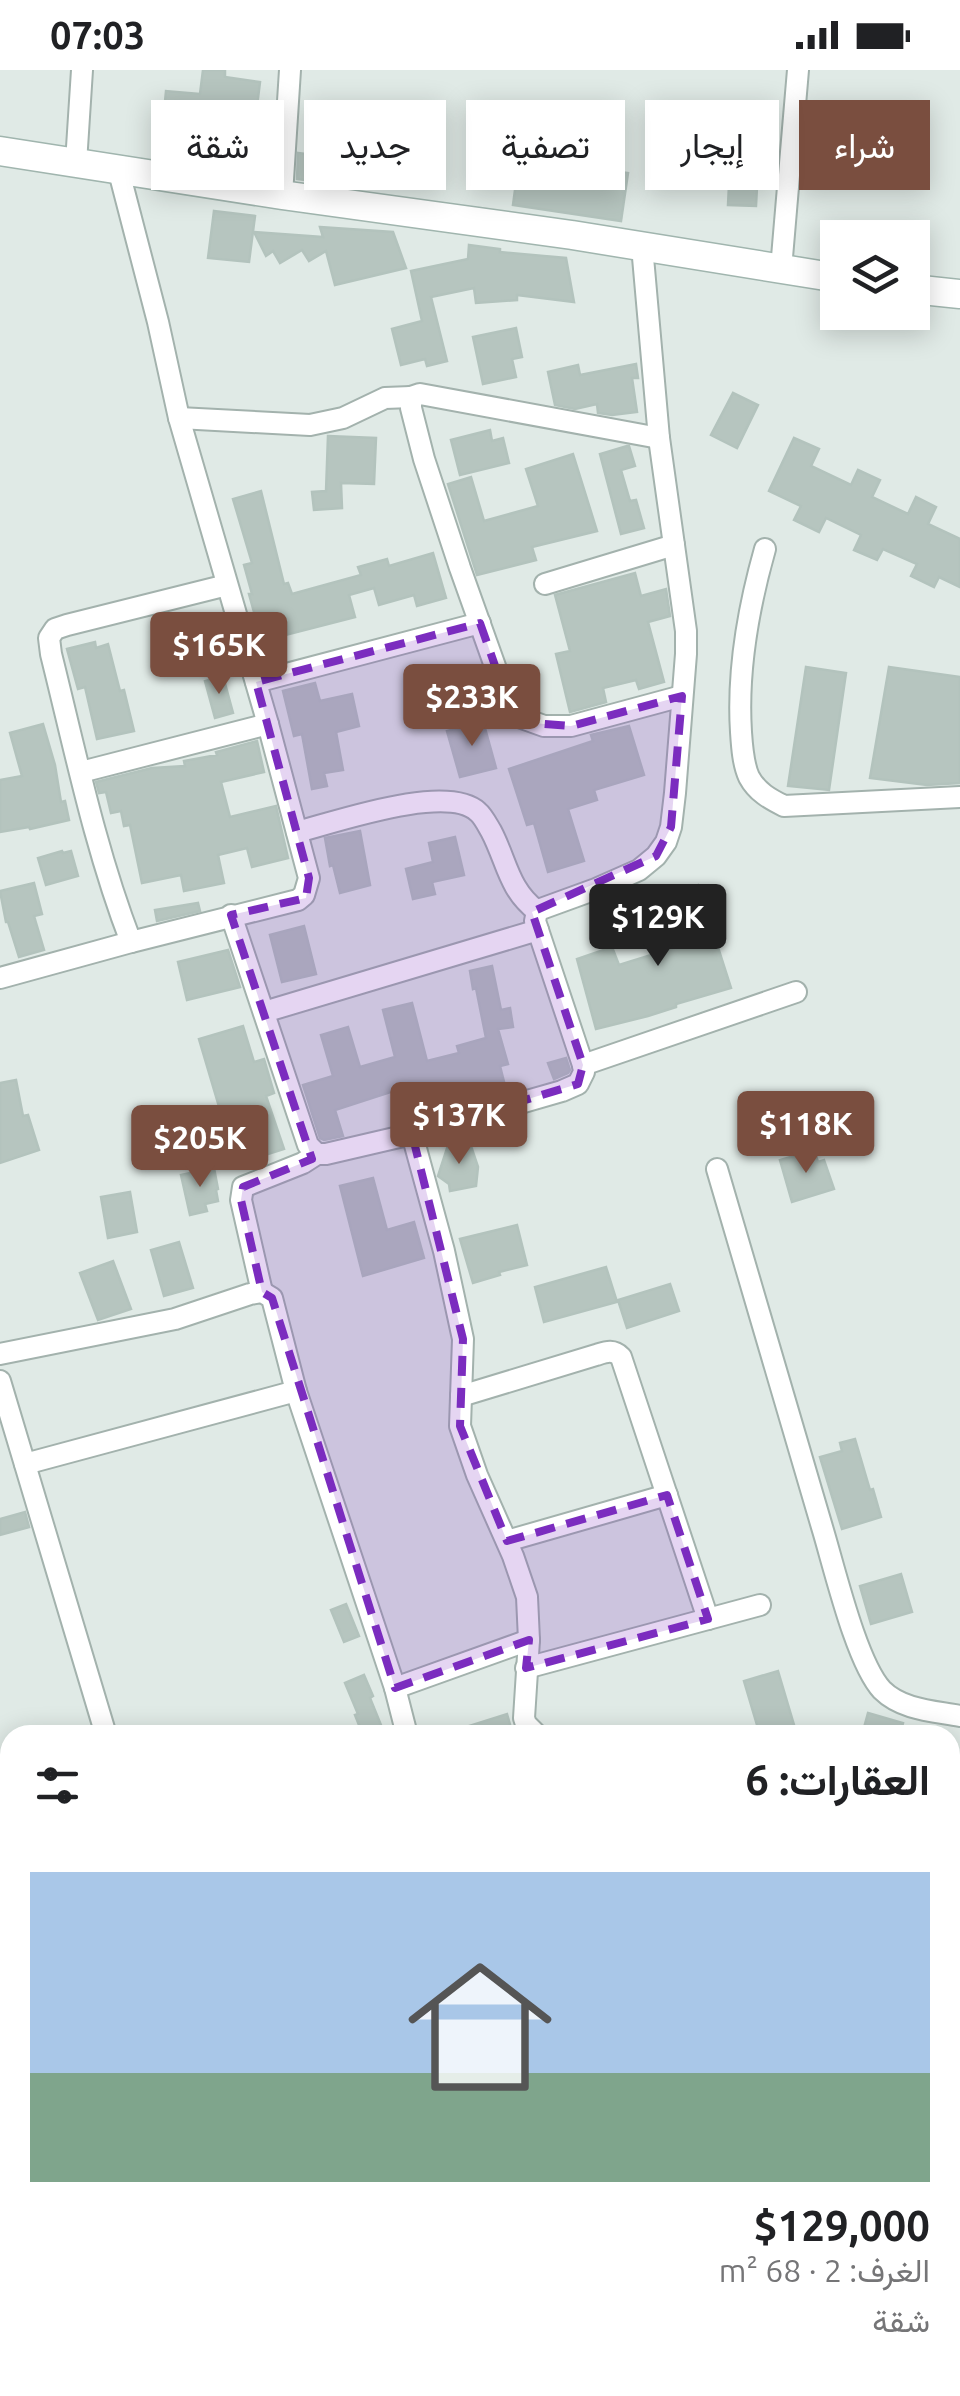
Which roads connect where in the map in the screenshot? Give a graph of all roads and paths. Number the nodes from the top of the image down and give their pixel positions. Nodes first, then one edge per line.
1 (82, 70) edge
2 (290, 70) edge
3 (798, 70) edge
4 (0, 151) edge
5 (76, 163) junction
6 (118, 168) junction
7 (282, 195) junction
8 (642, 246) junction
9 (781, 270) junction
10 (820, 275) edge
11 (930, 291) edge
12 (960, 294) edge
13 (411, 397) junction
14 (179, 418) junction
15 (659, 438) junction
16 (674, 545) junction
17 (765, 549) dead end
18 (545, 584) dead end
19 (227, 585) junction
20 (480, 624) junction
21 (256, 682) junction
22 (682, 696) junction
23 (268, 724) junction
24 (81, 772) junction
25 (960, 796) edge
26 (297, 832) junction
27 (231, 916) junction
28 (537, 920) junction
29 (131, 942) junction
30 (0, 978) edge
31 (796, 992) dead end
32 (264, 1012) junction
33 (583, 1065) junction
34 (412, 1134) junction
35 (317, 1154) junction
36 (716, 1169) dead end
37 (262, 1292) junction
38 (0, 1354) edge
39 (0, 1381) edge
40 (296, 1390) junction
41 (462, 1396) junction
42 (25, 1464) junction
43 (667, 1496) junction
44 (507, 1541) junction
45 (760, 1606) dead end
46 (708, 1619) junction
47 (529, 1640) junction
48 (526, 1668) junction
49 (395, 1688) junction
50 (960, 1716) edge
51 (103, 1725) edge
52 (404, 1725) edge
53 (527, 1725) edge

1 - 5 street
2 - 7 street
3 - 9 street
4 - 5 main road
5 - 6 main road
6 - 7 main road
6 - 14 street
7 - 8 main road
8 - 9 main road
8 - 15 street
9 - 10 main road
11 - 12 main road
13 - 14 street
13 - 15 street
13 - 20 street
14 - 19 street
15 - 16 street
16 - 18 street
16 - 22 street
17 - 25 street
19 - 21 street
19 - 24 street
20 - 21 street
20 - 22 street
21 - 23 street
22 - 28 street
23 - 24 street
23 - 26 street
24 - 29 street
26 - 27 street
26 - 28 street
27 - 29 street
27 - 32 street
28 - 32 street
28 - 33 street
29 - 30 street
31 - 33 street
32 - 35 street
33 - 34 street
34 - 35 street
34 - 41 street
35 - 37 street
36 - 50 street
37 - 38 street
37 - 40 street
39 - 42 street
40 - 42 street
40 - 49 street
41 - 43 street
41 - 44 street
42 - 51 street
43 - 44 street
43 - 46 street
44 - 47 street
45 - 46 street
46 - 48 street
47 - 48 street
47 - 49 street
48 - 53 street
49 - 52 street

